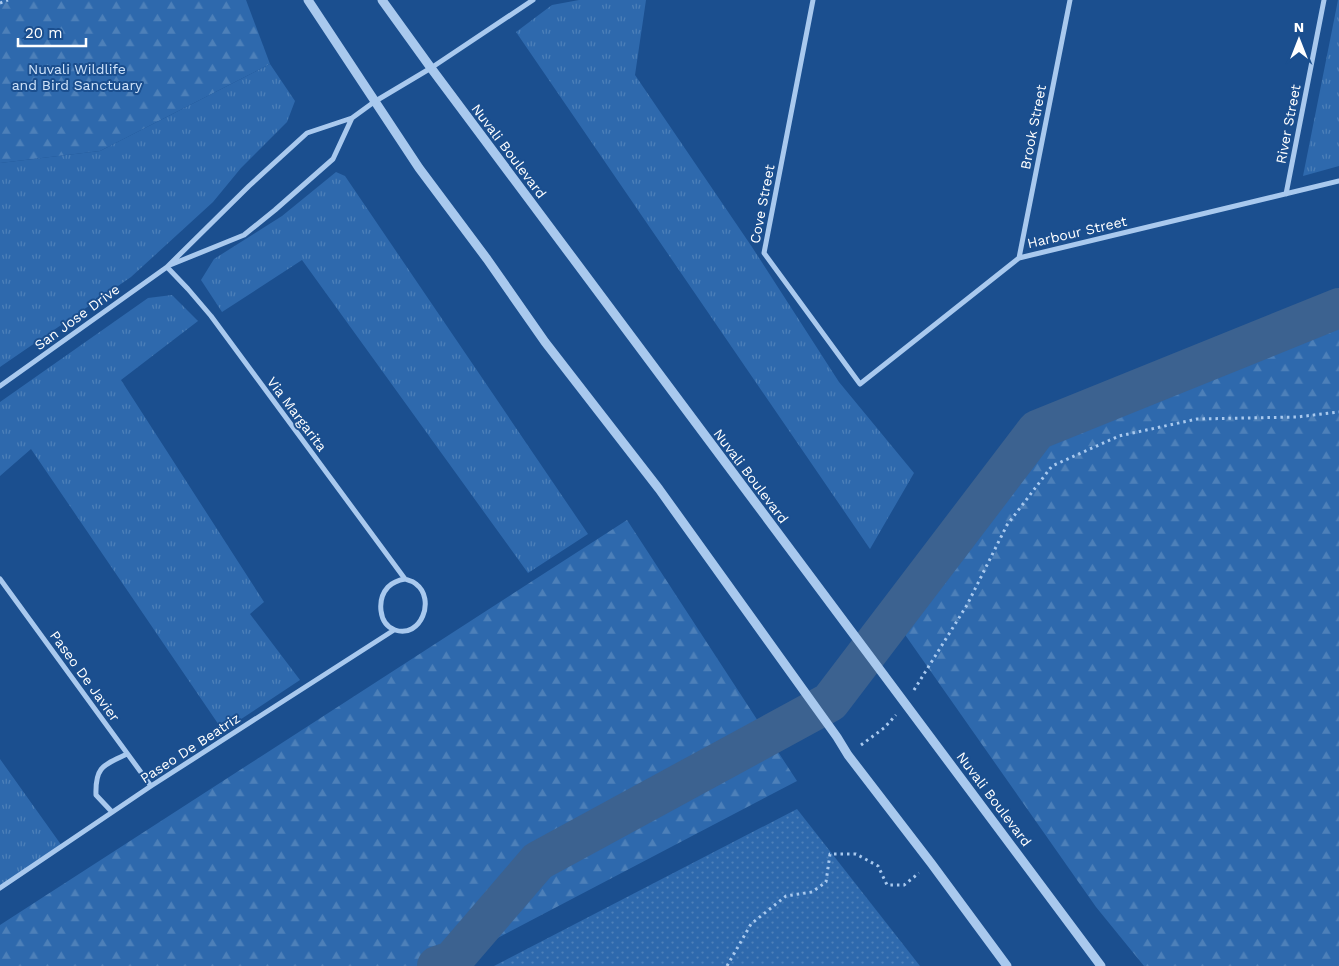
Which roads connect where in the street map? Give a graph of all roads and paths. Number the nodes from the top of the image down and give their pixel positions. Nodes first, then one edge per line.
1 (8, 0) edge
2 (308, 0) edge
3 (382, 0) edge
4 (533, 0) edge
5 (813, 0) edge
6 (1070, 0) edge
7 (1324, 0) edge
8 (0, 4) edge
9 (430, 68) junction
10 (374, 102) junction
11 (352, 118) junction
12 (1339, 181) edge
13 (1286, 194) junction
14 (1019, 258) junction
15 (167, 266) junction
16 (860, 384) joint
17 (0, 386) edge
18 (1339, 412) edge
19 (0, 579) edge
20 (405, 579) junction
21 (394, 630) junction
22 (906, 704) junction
23 (127, 754) junction
24 (848, 755) junction
25 (151, 786) junction
26 (112, 812) junction
27 (931, 863) junction
28 (0, 888) edge
29 (727, 966) edge
30 (1008, 966) edge
31 (1101, 966) edge

1 - 8 path
2 - 10 street
3 - 9 street, Nuvali Boulevard
4 - 9 street
5 - 16 street, Cove Street
6 - 14 street, Brook Street
7 - 13 street, River Street
9 - 10 street
9 - 22 street, Nuvali Boulevard
10 - 11 street
10 - 24 street
11 - 15 street
11 - 15 street
12 - 13 street, Harbour Street
13 - 14 street, Harbour Street
14 - 16 street, Harbour Street
15 - 17 street, San Jose Drive
15 - 20 street, Via Margarita
18 - 22 path
19 - 23 street, Paseo De Javier
20 - 21 street
20 - 21 street
21 - 25 street, Paseo De Beatriz
22 - 24 path
22 - 31 street, Nuvali Boulevard
23 - 25 street, Paseo De Javier
23 - 26 street
24 - 27 street
25 - 26 street, Paseo De Beatriz
26 - 28 street, Paseo De Beatriz
27 - 29 path
27 - 30 street

